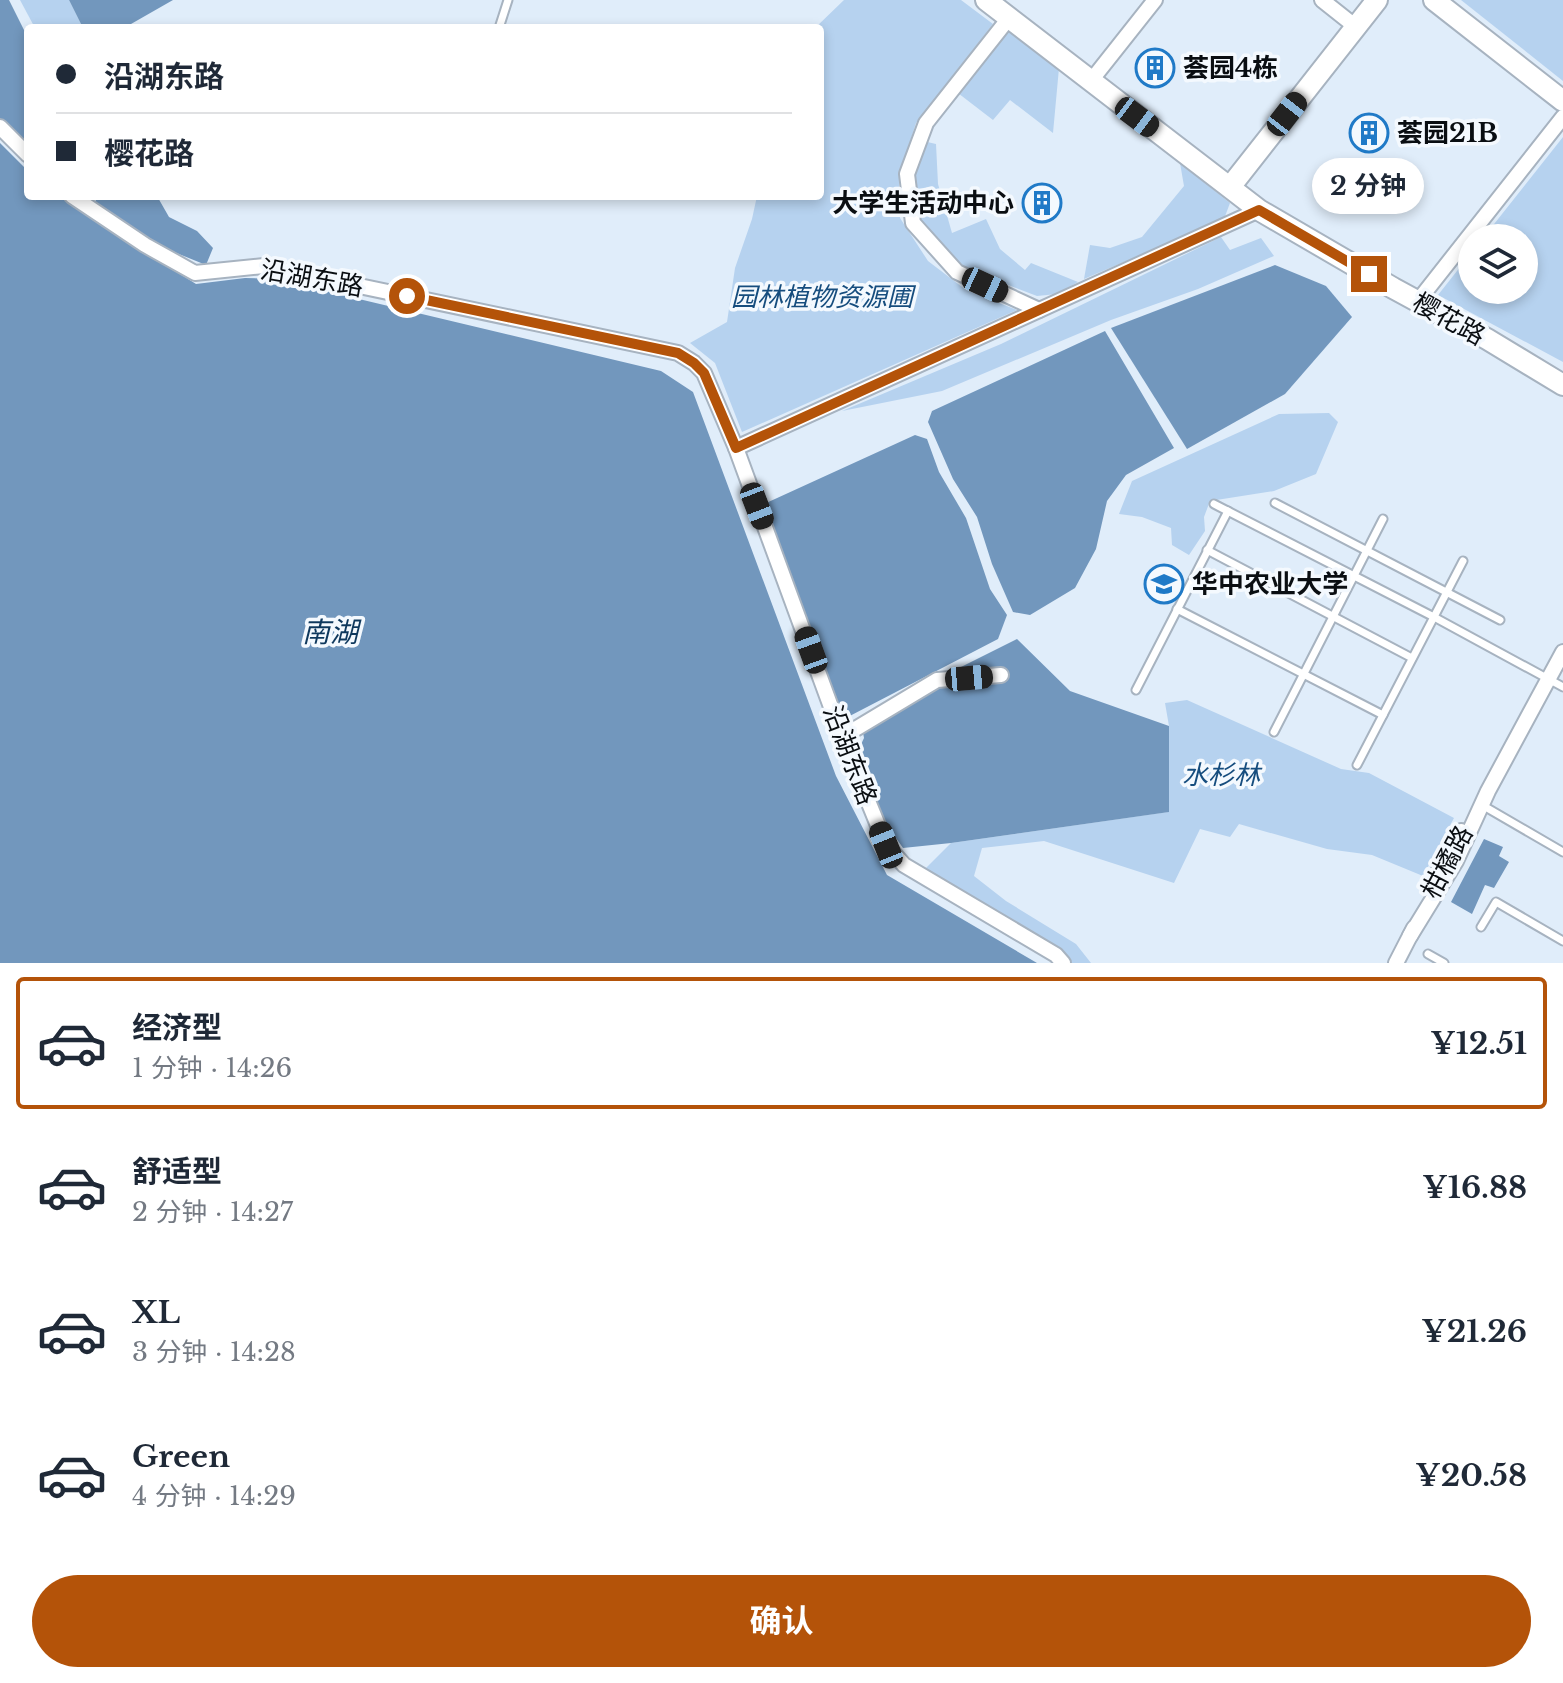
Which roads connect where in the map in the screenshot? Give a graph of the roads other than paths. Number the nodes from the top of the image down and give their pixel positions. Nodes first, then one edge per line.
1 (508, 0) edge
2 (986, 0) edge
3 (1155, 0) edge
4 (1322, 0) edge
5 (1377, 0) edge
6 (1434, 0) edge
7 (1009, 18) junction
8 (500, 24) edge
9 (1356, 27) junction
10 (1090, 82) junction
11 (1563, 101) edge
12 (1563, 117) edge
13 (0, 127) edge
14 (24, 151) edge
15 (1230, 187) junction
16 (78, 200) edge
17 (1259, 210) junction
18 (1418, 301) junction
19 (1039, 310) junction
20 (1563, 385) edge
21 (736, 448) junction
22 (1275, 503) dead end
23 (1214, 504) dead end
24 (1228, 511) junction
25 (1383, 519) dead end
26 (1207, 550) junction
27 (1367, 551) junction
28 (1463, 561) dead end
29 (1354, 576) junction
30 (1447, 592) junction
31 (1177, 609) junction
32 (1333, 617) junction
33 (1434, 617) junction
34 (1500, 620) dead end
35 (1562, 652) edge
36 (1412, 658) junction
37 (1304, 674) junction
38 (1001, 675) dead end
39 (1548, 678) junction
40 (1563, 687) edge
41 (1136, 690) dead end
42 (1383, 715) junction
43 (1274, 732) dead end
44 (842, 737) junction
45 (1357, 765) dead end
46 (1488, 791) junction
47 (1481, 805) junction
48 (1563, 852) edge
49 (1481, 927) dead end
50 (1410, 936) junction
51 (1563, 941) edge
52 (1428, 954) dead end
53 (1063, 963) edge
54 (1396, 963) edge
55 (1444, 963) edge

1 - 8 lane
2 - 7 street, 樱花路
3 - 10 street
4 - 9 street
5 - 9 street
6 - 11 street
7 - 10 street, 樱花路
7 - 19 street
9 - 15 street
10 - 15 street, 樱花路
12 - 18 street
13 - 14 street
15 - 17 street, 樱花路
16 - 21 street, 沿湖东路
17 - 18 street, 樱花路
17 - 19 street
18 - 20 street, 樱花路
19 - 21 street
21 - 44 street, 沿湖东路
22 - 27 lane
23 - 24 lane
24 - 26 lane
24 - 29 lane
25 - 27 lane
26 - 31 lane
26 - 32 lane
27 - 29 lane
27 - 30 lane
28 - 30 lane
29 - 32 lane
29 - 33 lane
30 - 33 lane
30 - 34 lane
31 - 37 lane
31 - 41 lane
32 - 36 lane
32 - 37 lane
33 - 36 lane
33 - 39 lane
35 - 39 street, 柑橘路
36 - 42 lane
37 - 42 lane
37 - 43 lane
38 - 44 street
39 - 40 lane
39 - 46 street, 柑橘路
42 - 45 lane
44 - 53 street, 沿湖东路
46 - 47 street, 柑橘路
46 - 50 street, 柑橘路
47 - 48 lane
47 - 50 street, 柑橘路
49 - 51 lane
50 - 54 street, 柑橘路
52 - 55 lane

